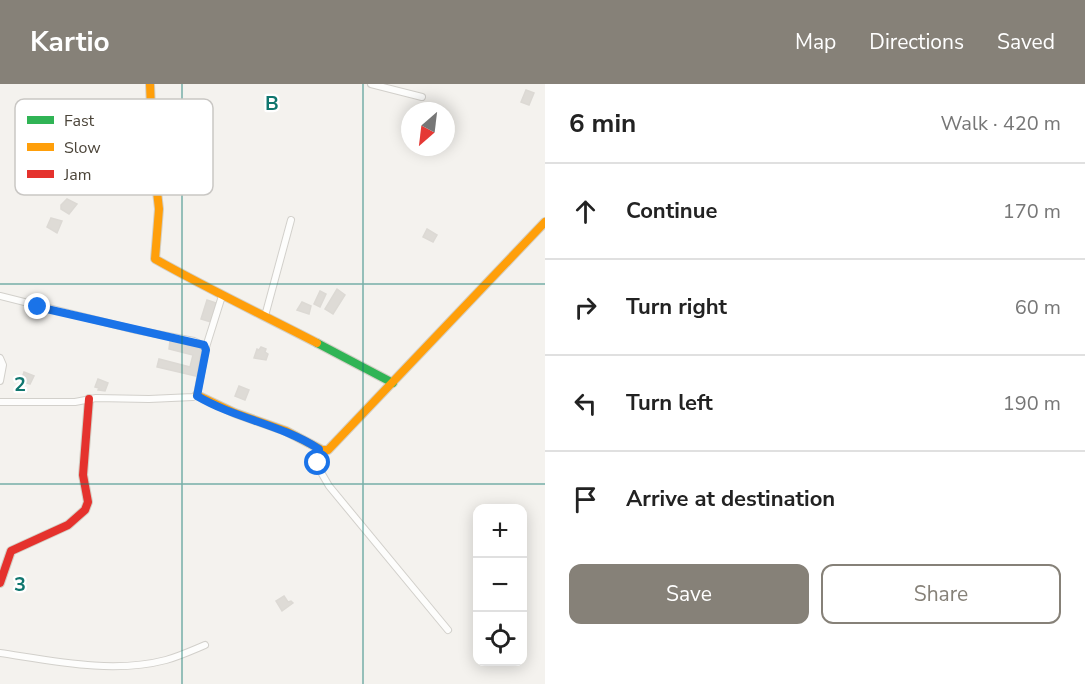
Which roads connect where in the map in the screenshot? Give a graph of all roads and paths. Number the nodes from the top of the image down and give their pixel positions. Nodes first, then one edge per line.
1 (150, 84) edge
2 (370, 84) edge
3 (422, 98) dead end
4 (151, 99) edge
5 (157, 195) edge
6 (291, 220) dead end
7 (545, 222) edge
8 (0, 296) edge
9 (222, 296) junction
10 (265, 316) junction
11 (206, 346) junction
12 (0, 358) edge
13 (0, 381) edge
14 (393, 383) junction
15 (196, 395) junction
16 (89, 399) junction
17 (0, 402) edge
18 (319, 449) junction
19 (0, 583) edge
20 (448, 630) dead end
21 (205, 645) dead end
22 (0, 653) edge

1 - 4 street
2 - 3 street
5 - 9 street
6 - 10 street
7 - 14 street
8 - 11 street
9 - 10 street
9 - 11 street
10 - 14 street
11 - 15 street
12 - 13 street
14 - 18 street
15 - 16 street
15 - 18 street
16 - 17 street
16 - 19 street
18 - 20 street
21 - 22 street

